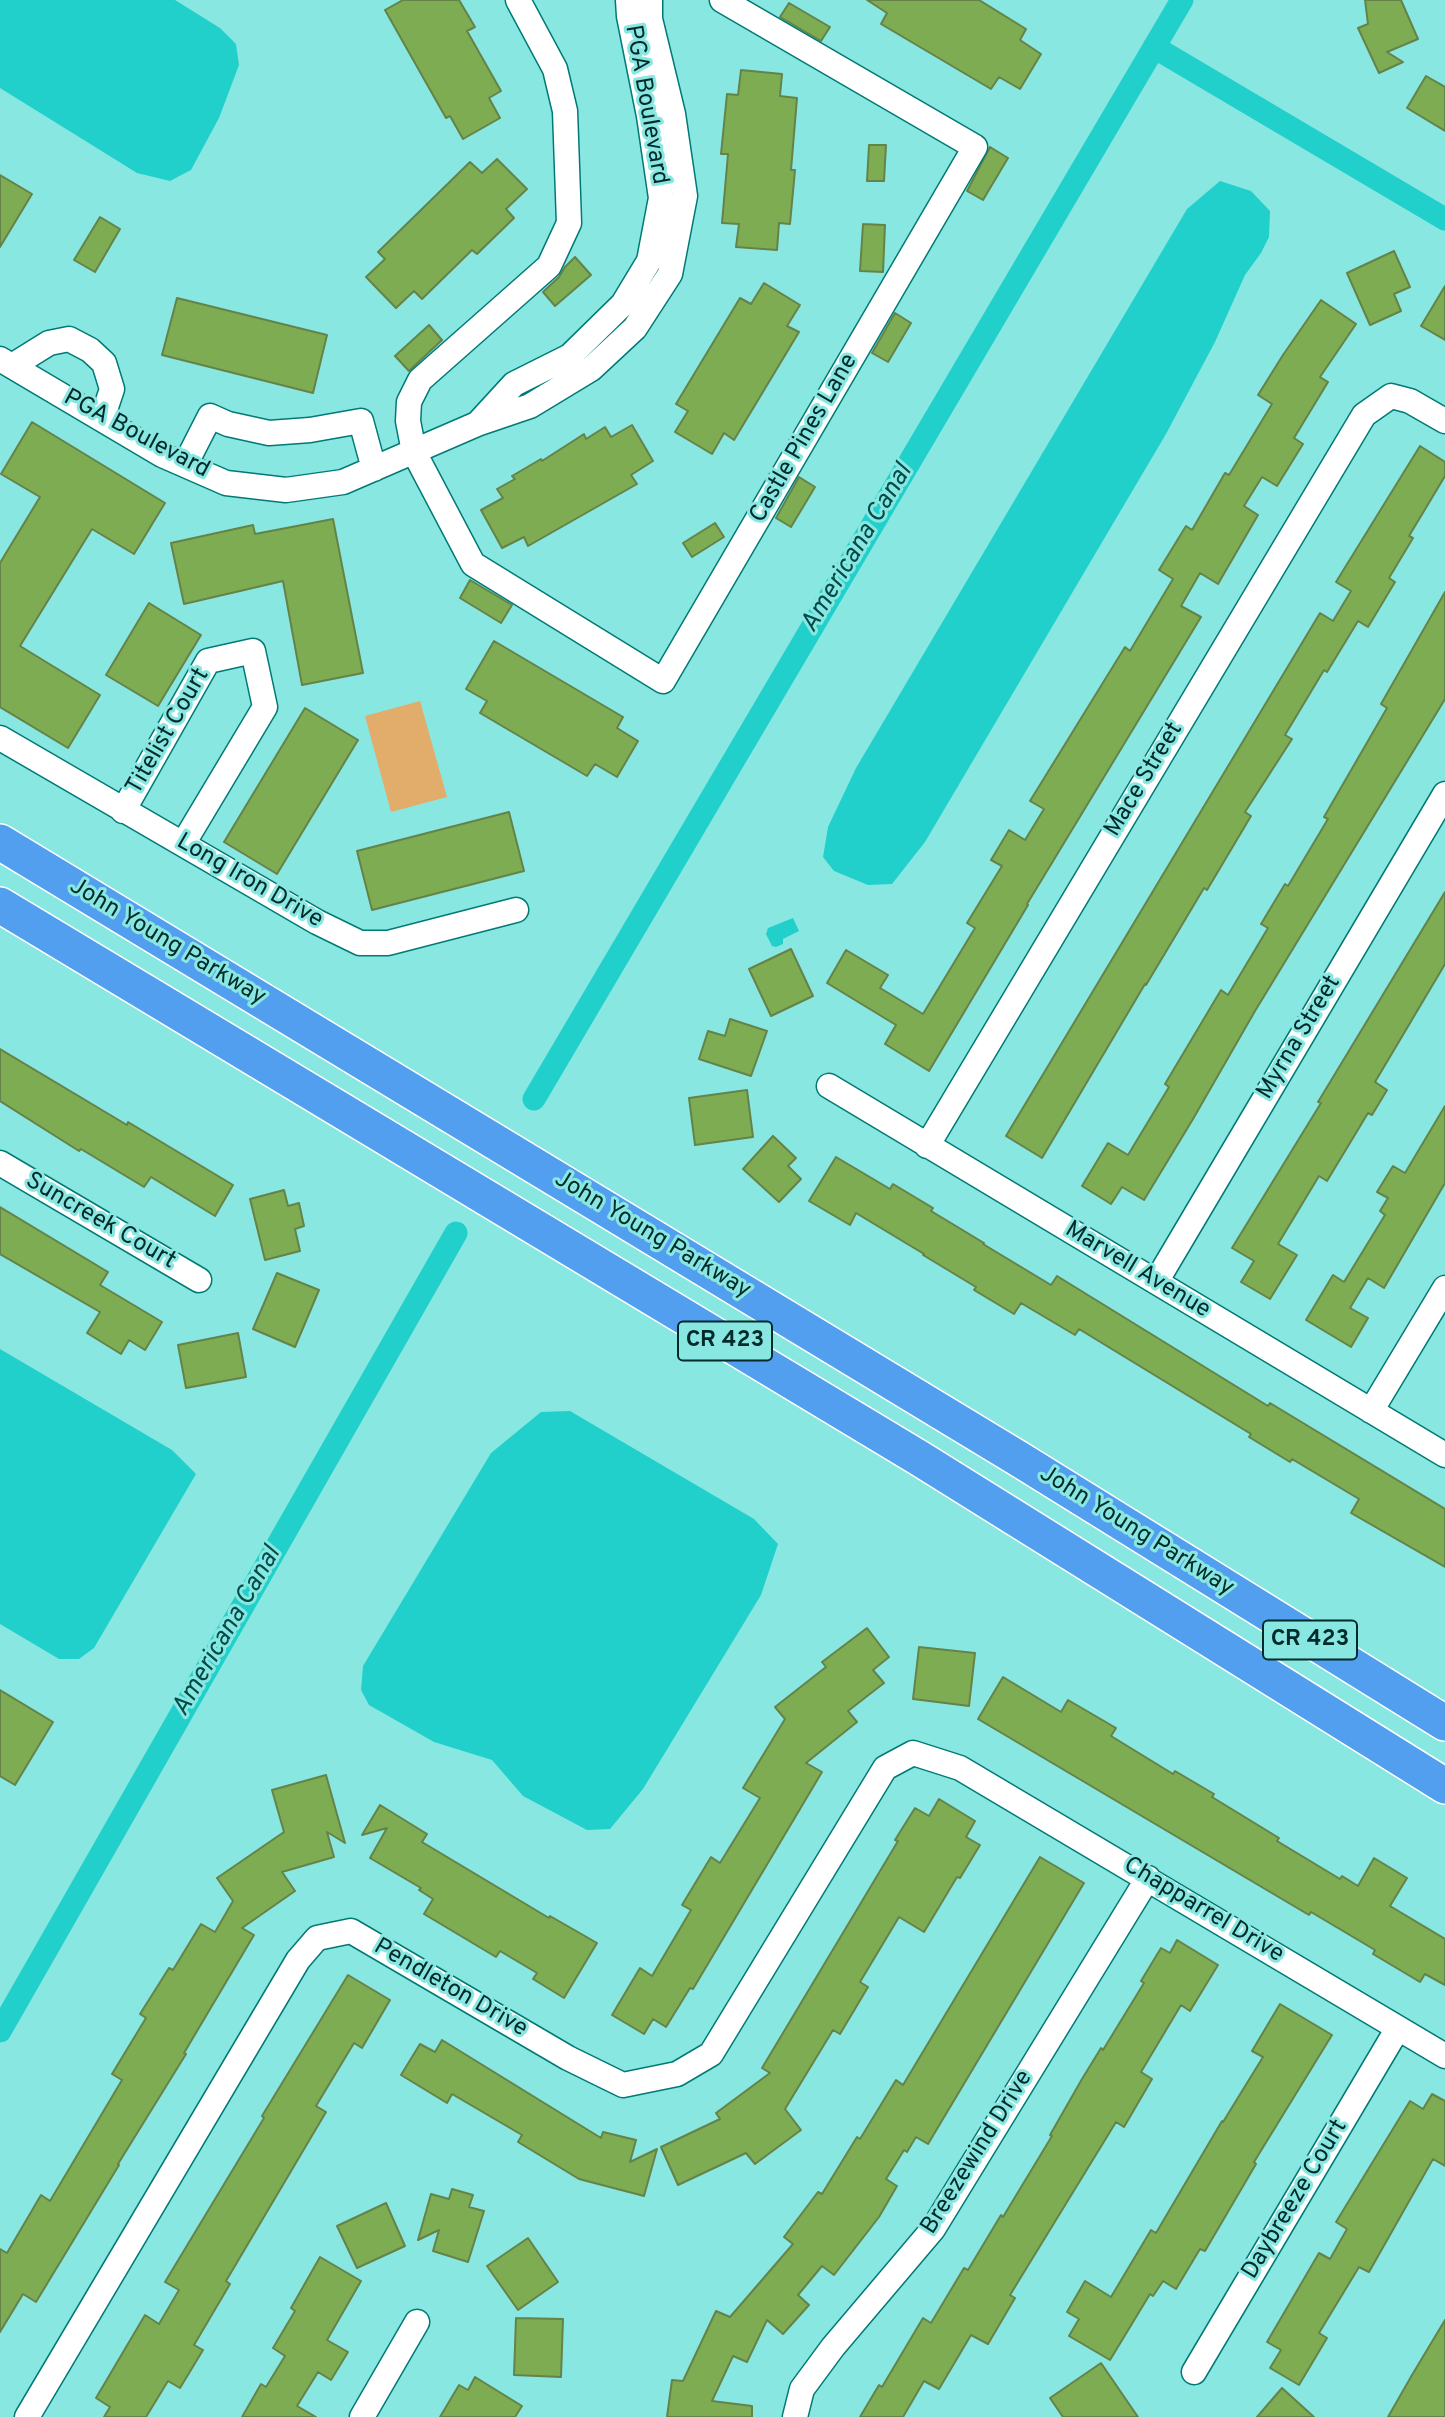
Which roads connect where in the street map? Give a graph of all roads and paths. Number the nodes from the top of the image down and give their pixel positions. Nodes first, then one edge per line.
1 (518, 0) edge
2 (628, 0) edge
3 (650, 0) edge
4 (722, 0) edge
5 (6, 362) edge
6 (102, 419) junction
7 (1445, 421) edge
8 (477, 424) junction
9 (414, 452) junction
10 (185, 465) junction
11 (374, 469) junction
12 (0, 738) edge
13 (1445, 794) edge
14 (123, 811) junction
15 (0, 842) edge
16 (183, 844) junction
17 (0, 905) edge
18 (516, 910) dead end
19 (829, 1086) dead end
20 (927, 1146) junction
21 (0, 1163) edge
22 (199, 1280) dead end
23 (1156, 1282) junction
24 (1445, 1288) edge
25 (1371, 1411) junction
26 (1445, 1455) edge
27 (919, 1458) junction
28 (1019, 1459) junction
29 (1445, 1723) edge
30 (960, 1768) joint
31 (1445, 1786) edge
32 (1148, 1878) junction
33 (1398, 2028) junction
34 (1445, 2056) edge
35 (417, 2322) dead end
36 (1194, 2372) dead end
37 (27, 2417) edge
38 (362, 2417) edge
39 (795, 2417) edge

1 - 9 street
2 - 8 street, PGA Boulevard
3 - 8 street, PGA Boulevard
4 - 9 street, Castle Pines Lane
5 - 6 street, PGA Boulevard
5 - 6 street
6 - 10 street, PGA Boulevard
7 - 20 street, Mace Street
8 - 9 street, PGA Boulevard
9 - 11 street, PGA Boulevard
10 - 11 street, PGA Boulevard
10 - 11 street
12 - 14 street, Long Iron Drive
13 - 23 street, Myrna Street
14 - 16 street, Long Iron Drive
14 - 16 street, Titelist Court
15 - 28 highway, John Young Parkway / CR 423
16 - 18 street, Long Iron Drive
17 - 27 highway, CR 423
19 - 20 street, Marvell Avenue
20 - 23 street, Marvell Avenue
21 - 22 street, Suncreek Court
23 - 25 street, Marvell Avenue
24 - 25 street
25 - 26 street, Marvell Avenue
27 - 28 highway
27 - 31 highway, CR 423
28 - 29 highway, John Young Parkway / CR 423
30 - 32 street, Chapparrel Drive
30 - 37 street, Pendleton Drive
32 - 33 street, Chapparrel Drive
32 - 39 street, Breezewind Drive
33 - 34 street, Chapparrel Drive
33 - 36 street, Daybreeze Court
35 - 38 street

